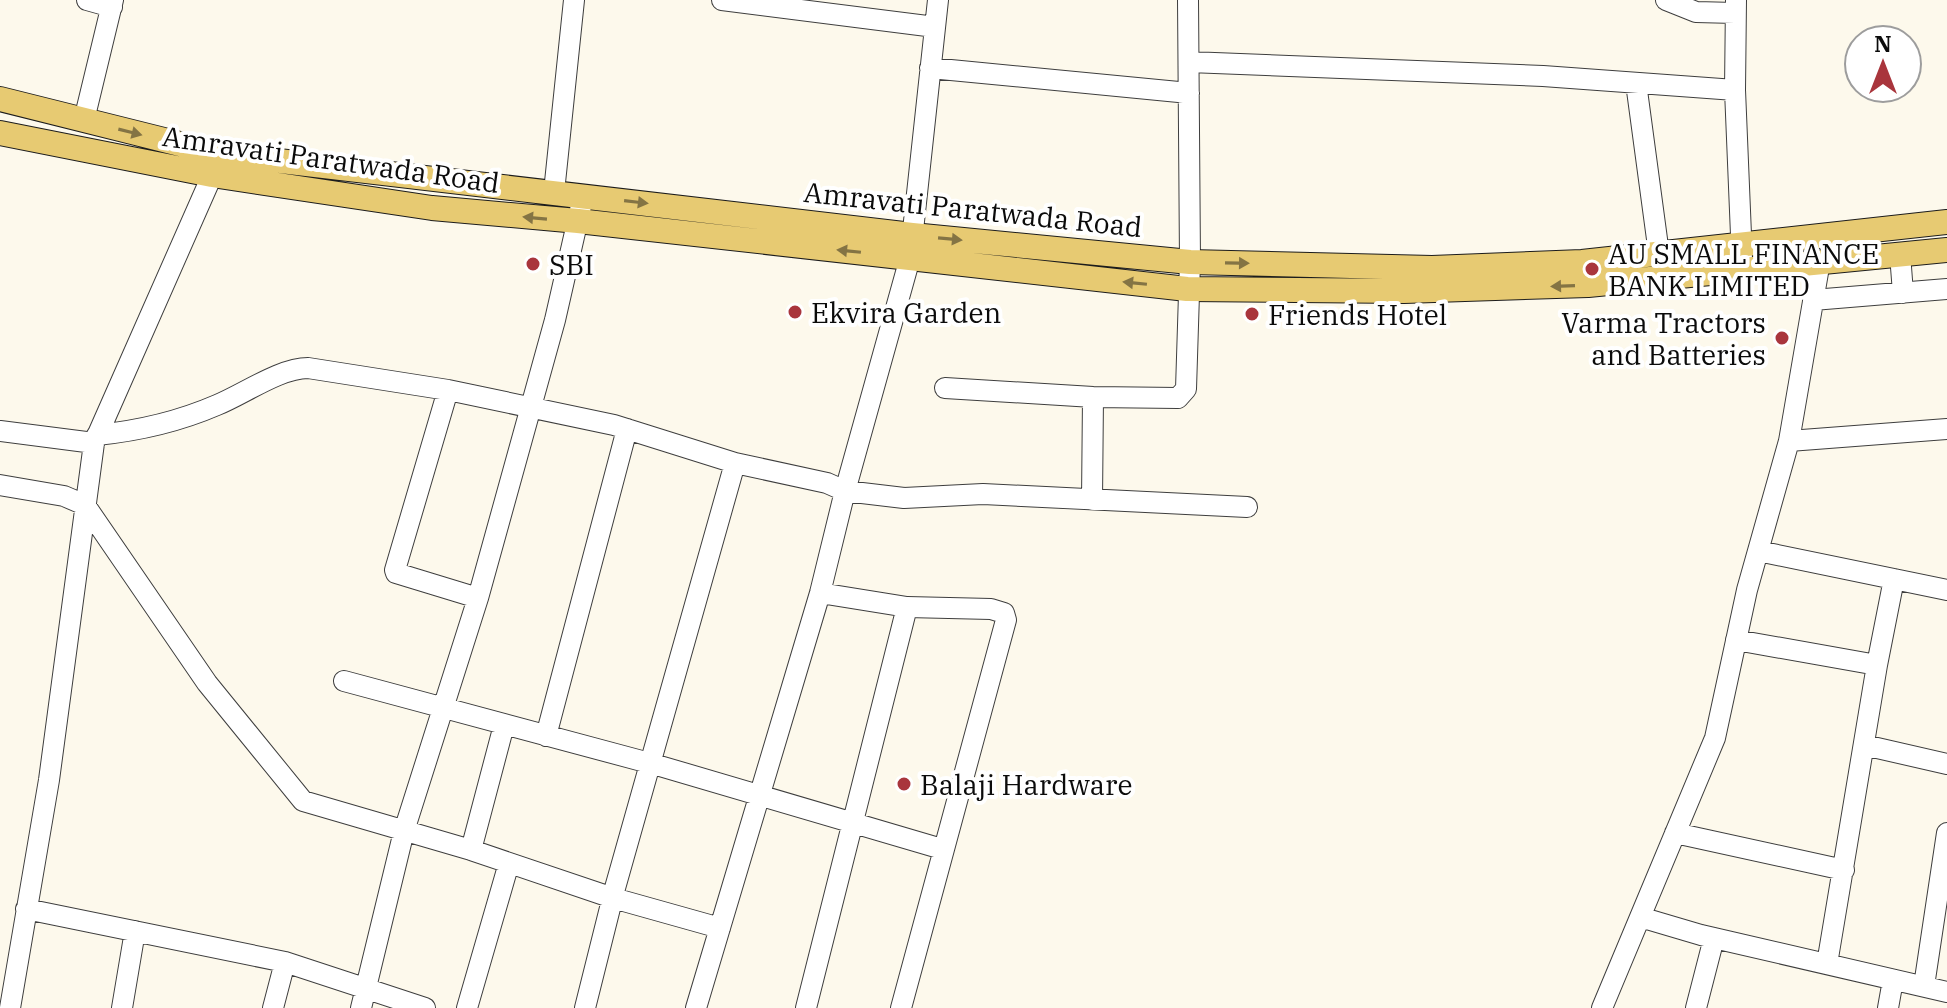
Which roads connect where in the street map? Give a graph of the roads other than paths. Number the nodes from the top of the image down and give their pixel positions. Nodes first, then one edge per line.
1 (87, 0) edge
2 (574, 0) edge
3 (722, 0) edge
4 (938, 0) edge
5 (1188, 0) edge
6 (1666, 0) edge
7 (113, 3) edge
8 (1736, 7) edge
9 (935, 27) junction
10 (1189, 62) junction
11 (930, 68) junction
12 (1636, 83) junction
13 (1735, 90) junction
14 (1189, 93) junction
15 (0, 99) edge
16 (84, 120) junction
17 (0, 133) edge
18 (216, 165) junction
19 (554, 192) junction
20 (583, 196) junction
21 (578, 221) junction
22 (1947, 222) edge
23 (1741, 245) junction
24 (911, 246) junction
25 (1947, 250) edge
26 (1659, 254) junction
27 (1900, 254) junction
28 (1820, 261) junction
29 (1190, 262) junction
30 (1743, 271) junction
31 (1187, 289) junction
32 (1947, 289) edge
33 (1903, 293) junction
34 (1813, 300) junction
35 (945, 388) dead end
36 (448, 390) junction
37 (1093, 397) junction
38 (530, 409) junction
39 (627, 429) junction
40 (1947, 429) edge
41 (0, 431) edge
42 (96, 439) junction
43 (1789, 441) junction
44 (735, 463) junction
45 (0, 485) edge
46 (845, 491) junction
47 (1092, 500) junction
48 (85, 505) junction
49 (1247, 507) dead end
50 (1758, 551) junction
51 (1894, 579) junction
52 (1947, 590) edge
53 (820, 593) junction
54 (478, 598) junction
55 (907, 607) junction
56 (1736, 640) junction
57 (1877, 665) junction
58 (344, 681) dead end
59 (443, 709) junction
60 (504, 725) junction
61 (546, 736) junction
62 (1864, 745) junction
63 (650, 763) junction
64 (1947, 764) edge
65 (758, 795) junction
66 (853, 823) junction
67 (404, 831) junction
68 (1675, 833) junction
69 (1947, 833) edge
70 (942, 849) junction
71 (471, 850) junction
72 (509, 863) junction
73 (1844, 870) junction
74 (613, 898) junction
75 (26, 909) junction
76 (1640, 917) junction
77 (720, 928) junction
78 (135, 931) junction
79 (1714, 938) junction
80 (285, 962) junction
81 (1827, 964) junction
82 (1893, 980) junction
83 (1924, 986) junction
84 (1947, 992) edge
85 (363, 999) edge
86 (10, 1008) edge
87 (122, 1008) edge
88 (273, 1008) edge
89 (425, 1008) edge
90 (467, 1008) edge
91 (585, 1008) edge
92 (696, 1008) edge
93 (806, 1008) edge
94 (901, 1008) edge
95 (1602, 1008) edge
96 (1696, 1008) edge
97 (1888, 1008) edge

1 - 7 street
2 - 19 street
3 - 9 street
4 - 9 street
5 - 10 street
6 - 8 street
7 - 16 street
8 - 13 street
9 - 11 street
10 - 12 street
10 - 14 street
11 - 14 street
11 - 24 street
12 - 13 street
12 - 26 street
13 - 23 street
14 - 29 street
15 - 16 main road, Amravati Paratwada Road
16 -> 18 main road, Amravati Paratwada Road
17 - 18 main road, Amravati Paratwada Road
18 - 19 main road, Amravati Paratwada Road
21 -> 18 main road, Amravati Paratwada Road
18 - 42 street
19 - 20 main road, Amravati Paratwada Road
20 - 21 street
20 -> 24 main road, Amravati Paratwada Road
24 -> 21 main road, Amravati Paratwada Road
21 - 38 street
22 - 23 main road, Amravati Paratwada Road
23 - 26 main road, Amravati Paratwada Road
23 - 30 street
24 -> 29 main road, Amravati Paratwada Road
31 -> 24 main road, Amravati Paratwada Road
24 - 46 street
25 - 27 main road, Amravati Paratwada Road
29 -> 26 main road, Amravati Paratwada Road
27 - 28 main road, Amravati Paratwada Road
27 - 33 street
28 - 30 main road, Amravati Paratwada Road
28 - 34 street
29 - 31 street
30 -> 31 main road, Amravati Paratwada Road
31 - 37 street
32 - 33 street
33 - 34 street
34 - 43 street
35 - 37 street
36 - 38 street
36 - 42 street
36 - 54 street
37 - 47 street
38 - 39 street
38 - 54 street
39 - 44 street
39 - 61 street
40 - 43 street
41 - 42 street
42 - 48 street
43 - 50 street
44 - 46 street
44 - 63 street
45 - 48 street
46 - 47 street
46 - 53 street
47 - 49 street
48 - 67 street
48 - 75 street
50 - 51 street
50 - 56 street
51 - 52 street
51 - 57 street
53 - 55 street
53 - 65 street
54 - 59 street
55 - 66 street
55 - 70 street
56 - 57 street
56 - 68 street
57 - 62 street
58 - 59 street
59 - 60 street
59 - 67 street
60 - 61 street
60 - 71 street
61 - 63 street
62 - 64 street
62 - 73 street
63 - 65 street
63 - 74 street
65 - 66 street
65 - 77 street
66 - 70 street
66 - 93 street
67 - 71 street
67 - 85 street
68 - 73 street
68 - 76 street
69 - 83 street
70 - 94 street
71 - 72 street
72 - 74 street
72 - 90 street
73 - 81 street
74 - 77 street
74 - 91 street
75 - 78 street
75 - 86 street
76 - 79 street
76 - 95 street
77 - 92 street
78 - 80 street
78 - 87 street
79 - 81 street
79 - 96 street
80 - 85 street
80 - 88 street
81 - 82 street
82 - 83 street
82 - 97 street
83 - 84 street
85 - 89 street

